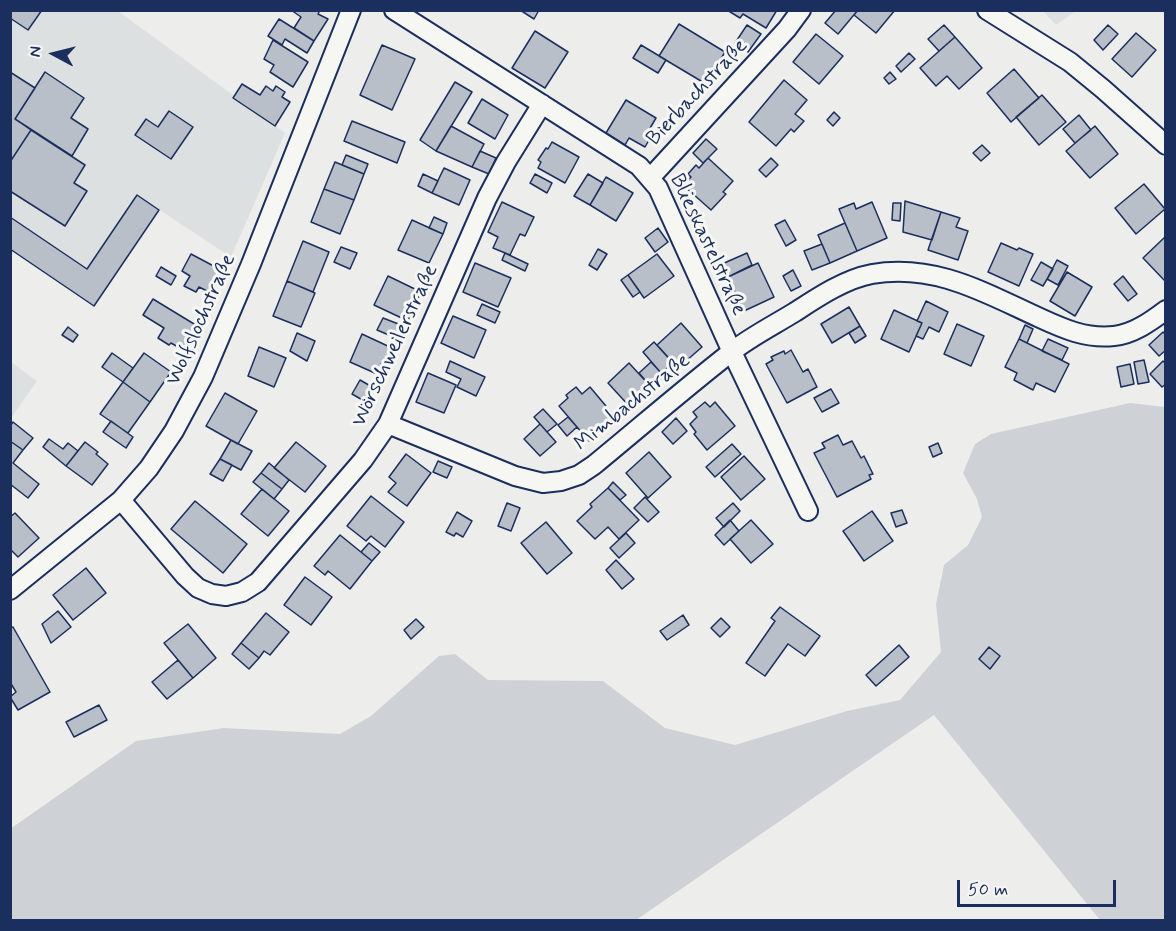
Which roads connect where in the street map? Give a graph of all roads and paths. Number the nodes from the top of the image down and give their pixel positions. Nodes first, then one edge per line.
1 (351, 10) edge
2 (394, 10) edge
3 (801, 10) edge
4 (987, 10) edge
5 (542, 104) junction
6 (1166, 145) edge
7 (651, 177) junction
8 (1166, 310) edge
9 (732, 352) junction
10 (388, 424) junction
11 (121, 500) junction
12 (808, 512) dead end
13 (10, 590) edge

1 - 11 street, Wolfslochstraße
2 - 5 street, Blieskastelstraße
3 - 7 street, Bierbachstraße
4 - 6 street
5 - 7 street, Blieskastelstraße
5 - 10 street, Wörschweilerstraße
7 - 9 street, Blieskastelstraße
8 - 9 street, Mimbachstraße
9 - 10 street, Mimbachstraße
9 - 12 street, Blieskastelstraße
10 - 11 street, Wörschweilerstraße
11 - 13 street, Wolfslochstraße

